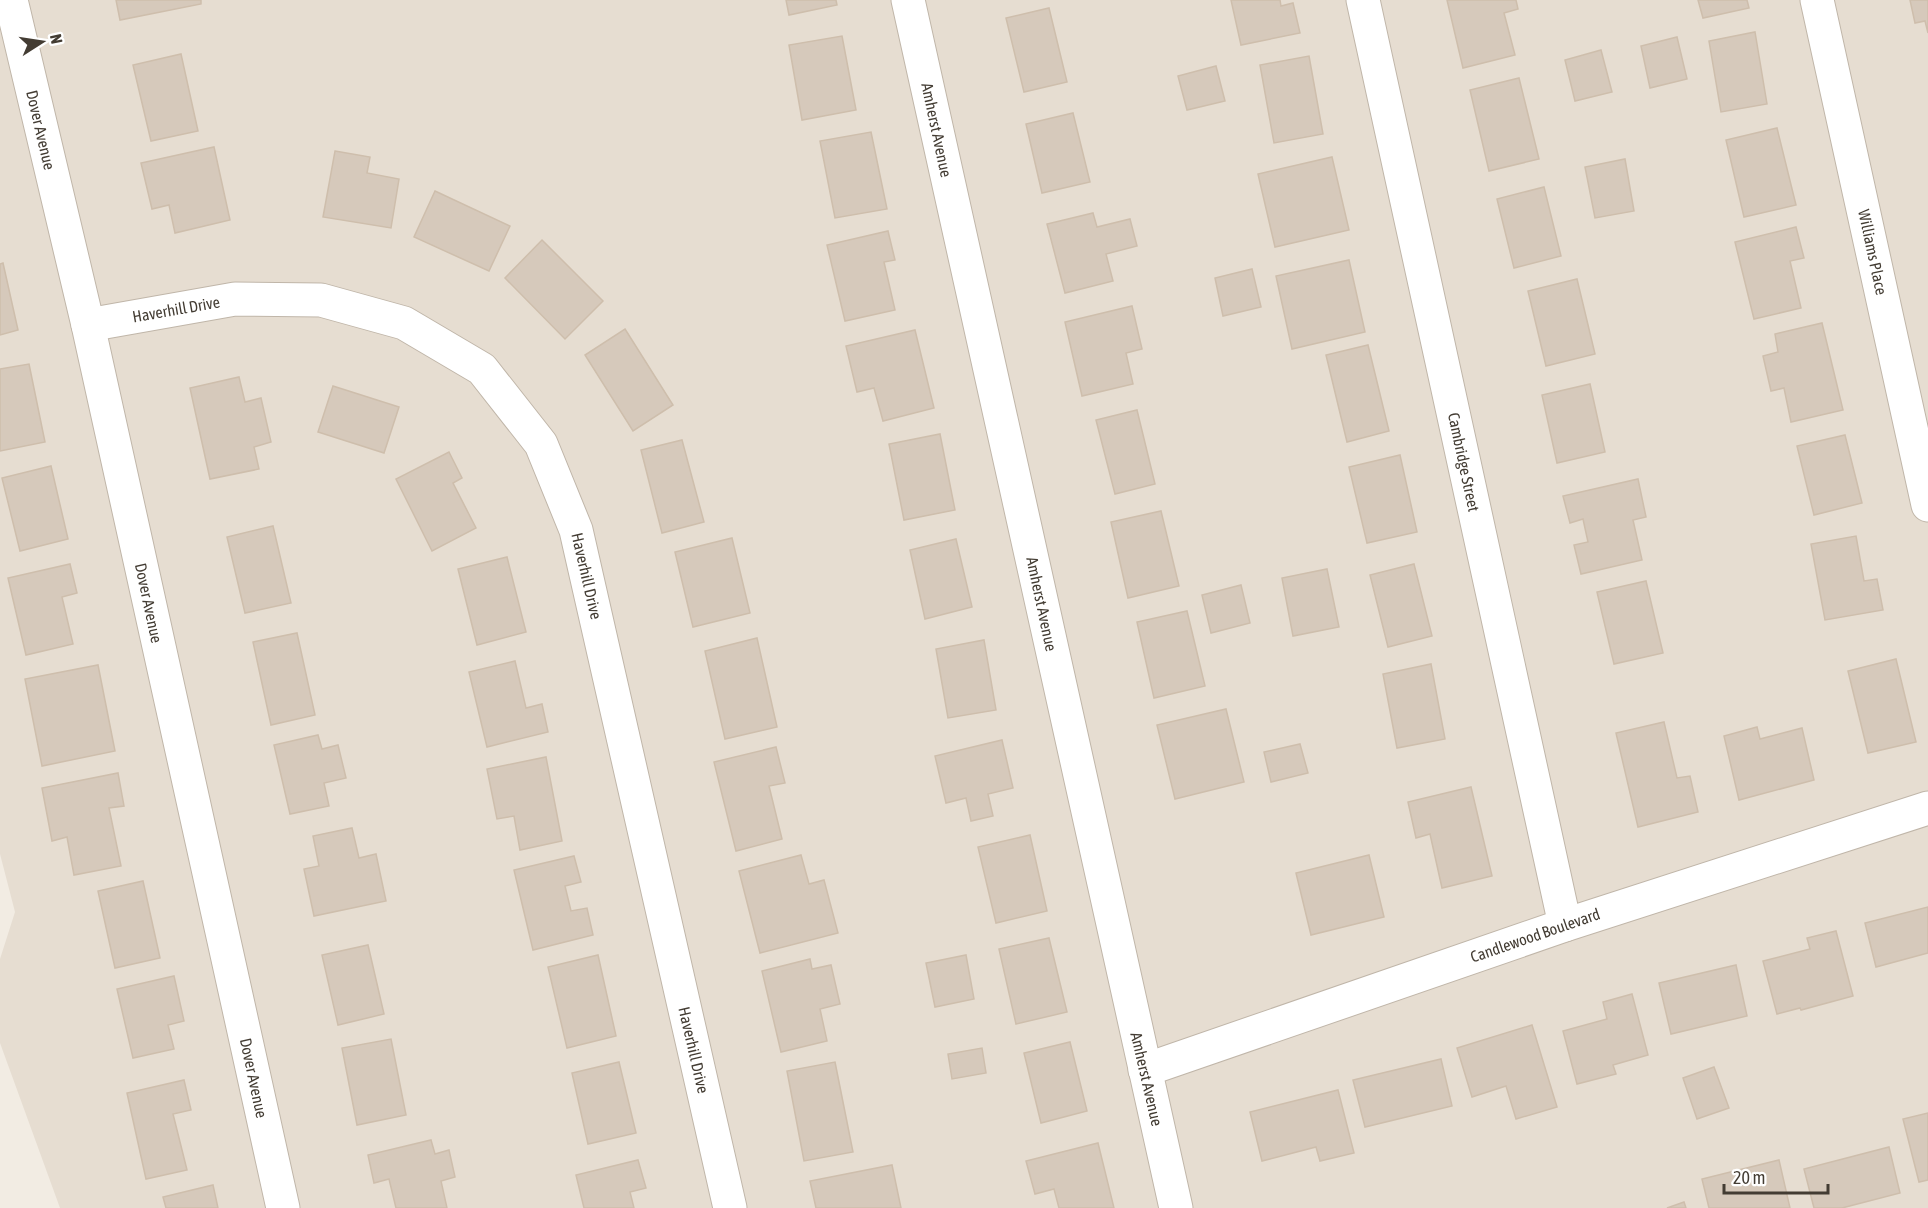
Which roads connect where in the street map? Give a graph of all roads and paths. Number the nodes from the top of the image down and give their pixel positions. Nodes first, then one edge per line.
1 (11, 0) edge
2 (908, 0) edge
3 (1363, 0) edge
4 (1817, 0) edge
5 (88, 325) junction
6 (1928, 505) edge
7 (1928, 808) edge
8 (1565, 925) junction
9 (1145, 1070) junction
10 (283, 1208) edge
11 (730, 1208) edge
12 (1176, 1208) edge

1 - 5 street, Dover Avenue
2 - 9 street, Amherst Avenue
3 - 8 street, Cambridge Street
4 - 6 street, Williams Place
5 - 10 street, Dover Avenue
5 - 11 street, Haverhill Drive
7 - 8 street, Candlewood Boulevard
8 - 9 street, Candlewood Boulevard
9 - 12 street, Amherst Avenue

